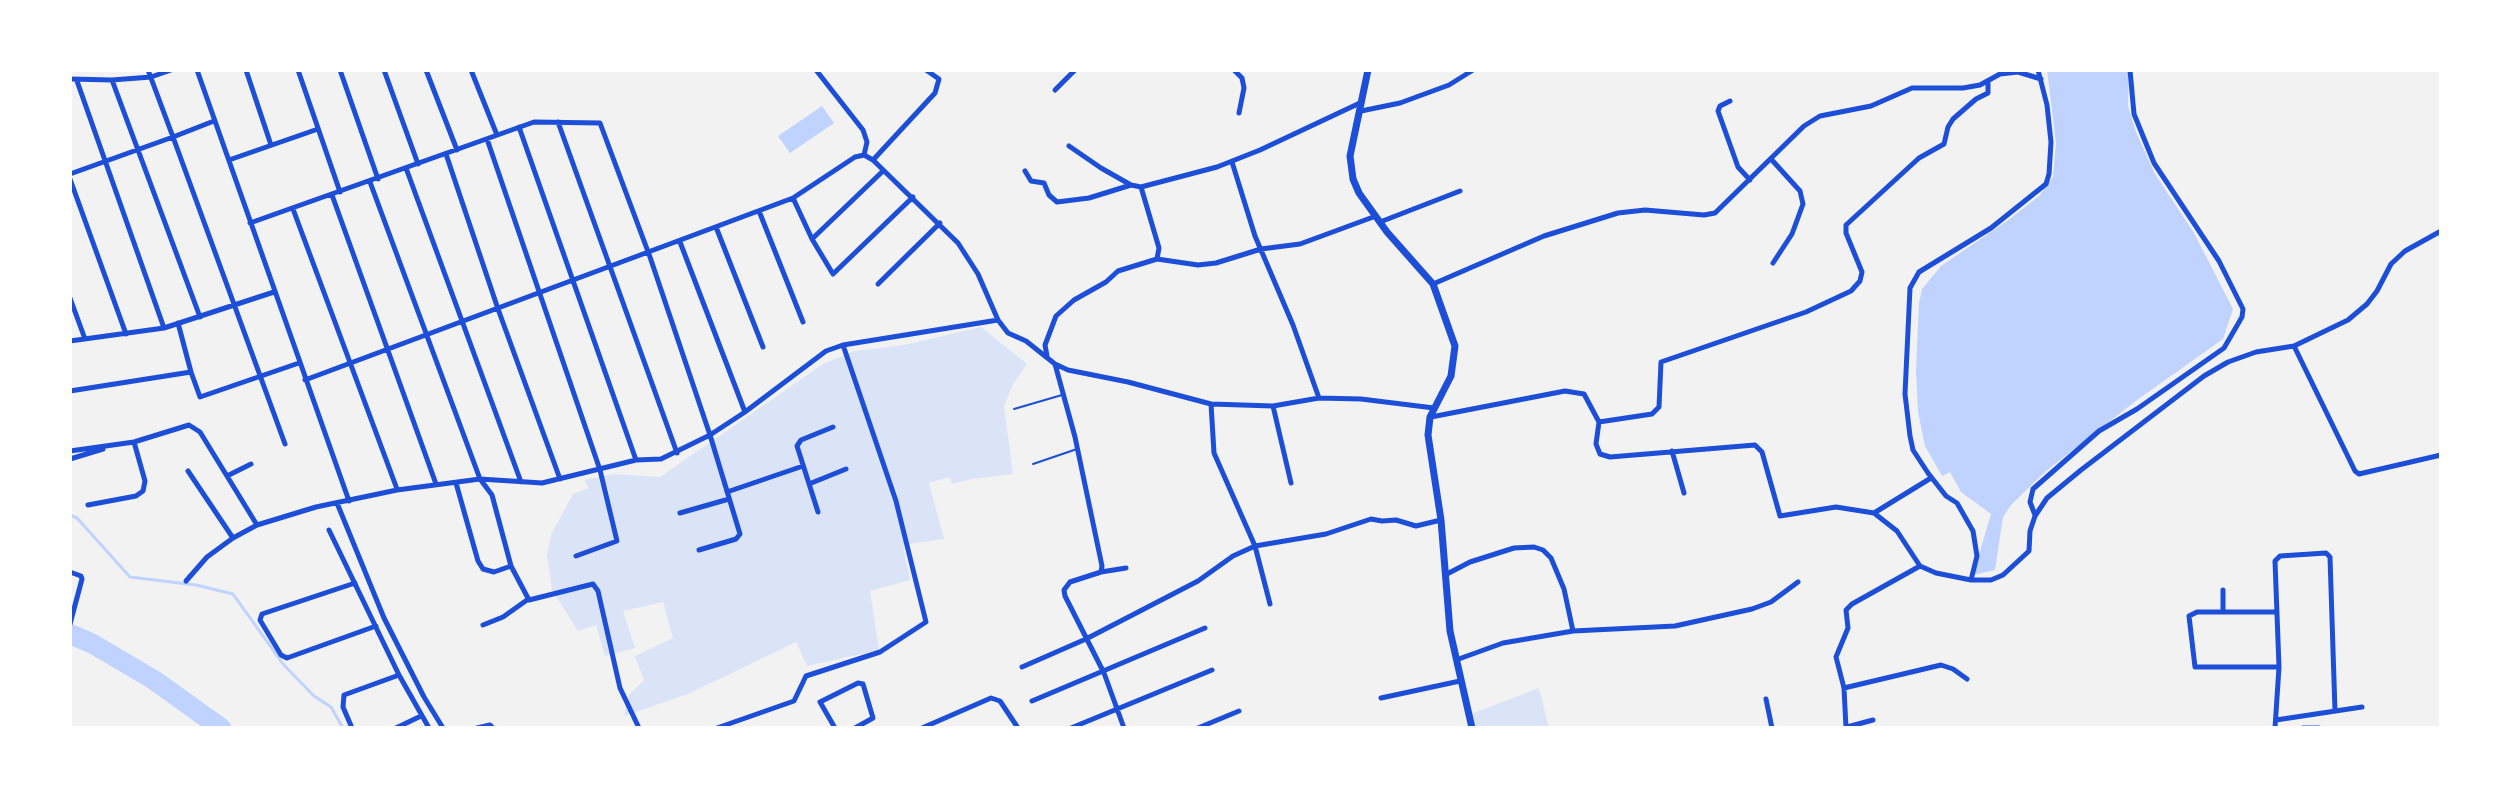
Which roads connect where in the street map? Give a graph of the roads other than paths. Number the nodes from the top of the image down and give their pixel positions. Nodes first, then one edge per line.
1 (148, 70) edge
2 (171, 70) edge
3 (197, 70) edge
4 (246, 70) edge
5 (298, 70) edge
6 (340, 70) edge
7 (384, 70) edge
8 (426, 70) edge
9 (471, 70) edge
10 (816, 70) edge
11 (926, 70) edge
12 (1075, 70) edge
13 (1234, 70) edge
14 (1368, 70) edge
15 (1473, 70) edge
16 (2038, 70) edge
17 (2130, 70) edge
18 (151, 77) junction
19 (2041, 79) junction
20 (74, 80) edge
21 (112, 80) junction
22 (1988, 81) junction
23 (1055, 90) dead end
24 (1363, 101) junction
25 (1730, 101) dead end
26 (1361, 111) junction
27 (1239, 113) dead end
28 (214, 121) junction
29 (558, 122) junction
30 (519, 127) junction
31 (318, 129) junction
32 (497, 135) junction
33 (173, 137) junction
34 (487, 139) junction
35 (271, 145) junction
36 (1069, 146) dead end
37 (139, 150) junction
38 (457, 150) junction
39 (446, 154) junction
40 (864, 155) junction
41 (1771, 159) junction
42 (229, 160) junction
43 (873, 160) junction
44 (104, 162) junction
45 (1232, 162) junction
46 (418, 164) junction
47 (406, 168) junction
48 (884, 170) junction
49 (1025, 171) dead end
50 (70, 177) edge
51 (378, 179) junction
52 (1750, 180) junction
53 (370, 182) junction
54 (1131, 185) junction
55 (1141, 187) junction
56 (1460, 191) dead end
57 (340, 192) junction
58 (332, 195) junction
59 (913, 197) junction
60 (793, 198) junction
61 (293, 209) junction
62 (759, 211) junction
63 (1378, 219) junction
64 (250, 223) junction
65 (940, 223) junction
66 (716, 227) junction
67 (2441, 231) edge
68 (812, 239) junction
69 (680, 242) junction
70 (1261, 249) junction
71 (649, 253) junction
72 (1157, 259) junction
73 (1773, 263) dead end
74 (611, 267) junction
75 (572, 281) junction
76 (878, 284) dead end
77 (1433, 284) junction
78 (274, 292) junction
79 (539, 294) junction
80 (70, 298) edge
81 (234, 306) junction
82 (498, 309) junction
83 (200, 317) junction
84 (998, 320) junction
85 (803, 322) dead end
86 (178, 323) junction
87 (462, 323) junction
88 (164, 328) junction
89 (126, 334) junction
90 (427, 336) junction
91 (85, 339) junction
92 (70, 341) edge
93 (843, 345) junction
94 (2294, 346) junction
95 (763, 347) dead end
96 (389, 349) junction
97 (1044, 354) junction
98 (299, 363) junction
99 (350, 364) junction
100 (1055, 364) junction
101 (191, 372) junction
102 (259, 376) junction
103 (305, 380) junction
104 (70, 391) edge
105 (1063, 394) junction
106 (1319, 398) junction
107 (1211, 404) junction
108 (1273, 406) junction
109 (1434, 408) junction
110 (1014, 409) dead end
111 (745, 412) junction
112 (1430, 417) junction
113 (1599, 422) junction
114 (833, 427) dead end
115 (710, 435) junction
116 (134, 442) junction
117 (285, 444) dead end
118 (107, 447) junction
119 (1078, 449) junction
120 (70, 451) edge
121 (1672, 451) junction
122 (677, 453) junction
123 (2441, 455) edge
124 (70, 459) edge
125 (636, 460) junction
126 (251, 464) dead end
127 (1033, 464) dead end
128 (803, 466) junction
129 (846, 469) dead end
130 (600, 470) junction
131 (188, 471) dead end
132 (227, 476) junction
133 (1931, 478) junction
134 (480, 479) junction
135 (560, 479) junction
136 (521, 482) junction
137 (456, 483) junction
138 (1291, 483) dead end
139 (436, 484) junction
140 (809, 484) junction
141 (397, 490) junction
142 (1684, 493) dead end
143 (728, 495) junction
144 (349, 501) junction
145 (337, 503) junction
146 (88, 505) dead end
147 (818, 512) dead end
148 (680, 513) dead end
149 (1874, 513) junction
150 (2035, 516) junction
151 (1441, 520) junction
152 (257, 525) junction
153 (329, 530) dead end
154 (233, 538) junction
155 (1255, 546) junction
156 (699, 550) dead end
157 (576, 556) dead end
158 (511, 566) junction
159 (1920, 566) junction
160 (1126, 568) dead end
161 (70, 572) edge
162 (1101, 572) junction
163 (1447, 574) junction
164 (1971, 580) junction
165 (186, 581) dead end
166 (1798, 582) dead end
167 (355, 583) junction
168 (2223, 590) dead end
169 (527, 600) junction
170 (1270, 604) dead end
171 (2223, 612) junction
172 (2277, 612) junction
173 (70, 624) edge
174 (483, 625) dead end
175 (376, 626) junction
176 (1205, 628) dead end
177 (1573, 631) junction
178 (1086, 639) junction
179 (1455, 660) junction
180 (1022, 667) dead end
181 (2279, 667) junction
182 (1212, 670) dead end
183 (1104, 673) junction
184 (399, 675) junction
185 (1967, 679) dead end
186 (1460, 681) junction
187 (1844, 688) junction
188 (1381, 698) dead end
189 (1766, 699) dead end
190 (1032, 701) dead end
191 (2362, 707) dead end
192 (1117, 708) junction
193 (1239, 711) dead end
194 (2335, 711) junction
195 (421, 716) junction
196 (1873, 720) dead end
197 (2276, 720) junction
198 (1847, 727) edge
199 (352, 728) edge
200 (396, 728) edge
201 (429, 728) edge
202 (443, 728) edge
203 (477, 728) edge
204 (493, 728) edge
205 (639, 728) edge
206 (717, 728) edge
207 (835, 728) edge
208 (855, 728) edge
209 (922, 728) edge
210 (1018, 728) edge
211 (1071, 728) edge
212 (1124, 728) edge
213 (1198, 728) edge
214 (1472, 728) edge
215 (1772, 728) edge
216 (2275, 728) edge
217 (2303, 728) edge
218 (2319, 728) edge

1 - 18 street
2 - 18 street
3 - 28 street
4 - 35 street
5 - 31 street
6 - 51 street
7 - 46 street
8 - 38 street
9 - 32 street
10 - 40 street
11 - 43 street
12 - 23 street
13 - 27 street
14 - 24 main road
15 - 26 street
16 - 19 street
17 - 150 street
18 - 21 street
18 - 33 street
19 - 22 street
19 - 133 street
20 - 21 street
20 - 44 street
21 - 37 street
22 - 41 street
22 - 113 street
24 - 26 main road
24 - 45 street
25 - 52 street
26 - 63 main road
28 - 33 street
28 - 42 street
29 - 30 street
29 - 71 street
29 - 74 street
30 - 32 street
30 - 75 street
31 - 35 street
31 - 57 street
32 - 34 street
33 - 37 street
33 - 81 street
34 - 38 street
34 - 79 street
35 - 42 street
36 - 54 street
37 - 44 street
37 - 83 street
38 - 39 street
39 - 46 street
39 - 82 street
40 - 43 street
40 - 60 street
41 - 52 street
41 - 73 street
42 - 64 street
43 - 48 street
44 - 50 street
44 - 88 street
45 - 55 street
45 - 70 street
46 - 47 street
47 - 51 street
47 - 87 street
48 - 59 street
48 - 68 street
49 - 54 street
50 - 89 street
51 - 53 street
52 - 77 street
53 - 57 street
53 - 90 street
54 - 55 street
55 - 72 street
56 - 63 street
57 - 58 street
58 - 61 street
58 - 96 street
59 - 65 street
59 - 68 street
60 - 62 street
60 - 68 street
61 - 64 street
61 - 99 street
62 - 66 street
62 - 85 street
63 - 70 street
63 - 77 main road
64 - 78 street
65 - 76 street
65 - 84 street
66 - 69 street
66 - 95 street
67 - 94 street
69 - 71 street
69 - 111 street
70 - 72 street
70 - 106 street
71 - 74 street
71 - 115 street
72 - 97 street
74 - 75 street
74 - 122 street
75 - 79 street
75 - 125 street
77 - 109 main road
78 - 81 street
78 - 98 street
79 - 82 street
79 - 130 street
80 - 91 street
81 - 83 street
81 - 102 street
82 - 87 street
82 - 135 street
83 - 86 street
84 - 93 street
84 - 97 street
86 - 88 street
86 - 101 street
87 - 90 street
87 - 136 street
88 - 89 street
89 - 91 street
90 - 96 street
90 - 134 street
91 - 92 street
93 - 111 street
93 - 206 street
94 - 123 street
94 - 150 street
96 - 99 street
96 - 139 street
97 - 100 street
98 - 102 street
98 - 103 street
99 - 103 street
99 - 141 street
100 - 105 street
100 - 107 street
101 - 102 street
101 - 104 street
102 - 117 street
103 - 144 street
105 - 110 lane
105 - 119 street
106 - 108 street
106 - 109 street
107 - 108 street
107 - 155 street
108 - 138 street
109 - 112 main road
111 - 115 street
112 - 113 street
112 - 151 main road
113 - 121 street
114 - 128 street
115 - 122 street
115 - 143 street
116 - 118 street
116 - 132 street
116 - 146 street
118 - 120 street
118 - 124 street
119 - 127 lane
119 - 162 street
121 - 142 street
121 - 149 street
122 - 125 street
125 - 130 street
126 - 132 street
128 - 140 street
128 - 143 street
129 - 140 street
130 - 135 street
130 - 157 street
131 - 154 street
132 - 152 street
133 - 149 street
133 - 164 street
134 - 136 street
134 - 137 street
134 - 158 street
135 - 136 street
137 - 139 street
137 - 158 street
139 - 141 street
140 - 147 street
141 - 144 street
143 - 148 street
143 - 156 street
144 - 145 street
145 - 152 street
145 - 202 street
149 - 159 street
150 - 164 street
151 - 155 street
151 - 163 main road
152 - 154 street
153 - 167 street
154 - 165 street
155 - 170 street
155 - 178 street
158 - 169 street
159 - 164 street
159 - 187 street
160 - 162 street
161 - 173 street
162 - 178 street
163 - 177 street
163 - 179 main road
166 - 177 street
167 - 175 street
167 - 175 street
168 - 171 street
169 - 174 street
169 - 205 street
171 - 172 street
171 - 181 street
172 - 181 street
172 - 194 street
175 - 184 street
176 - 183 street
177 - 179 street
178 - 180 street
178 - 183 street
179 - 186 main road
181 - 197 street
182 - 192 street
183 - 190 street
183 - 192 street
184 - 195 street
184 - 199 street
185 - 187 street
186 - 188 street
186 - 214 main road
187 - 198 street
189 - 215 street
191 - 194 street
192 - 211 street
192 - 212 street
193 - 213 street
194 - 197 street
195 - 200 street
195 - 201 street
196 - 198 street
197 - 216 street
203 - 204 street
207 - 208 street
209 - 210 street
217 - 218 street

